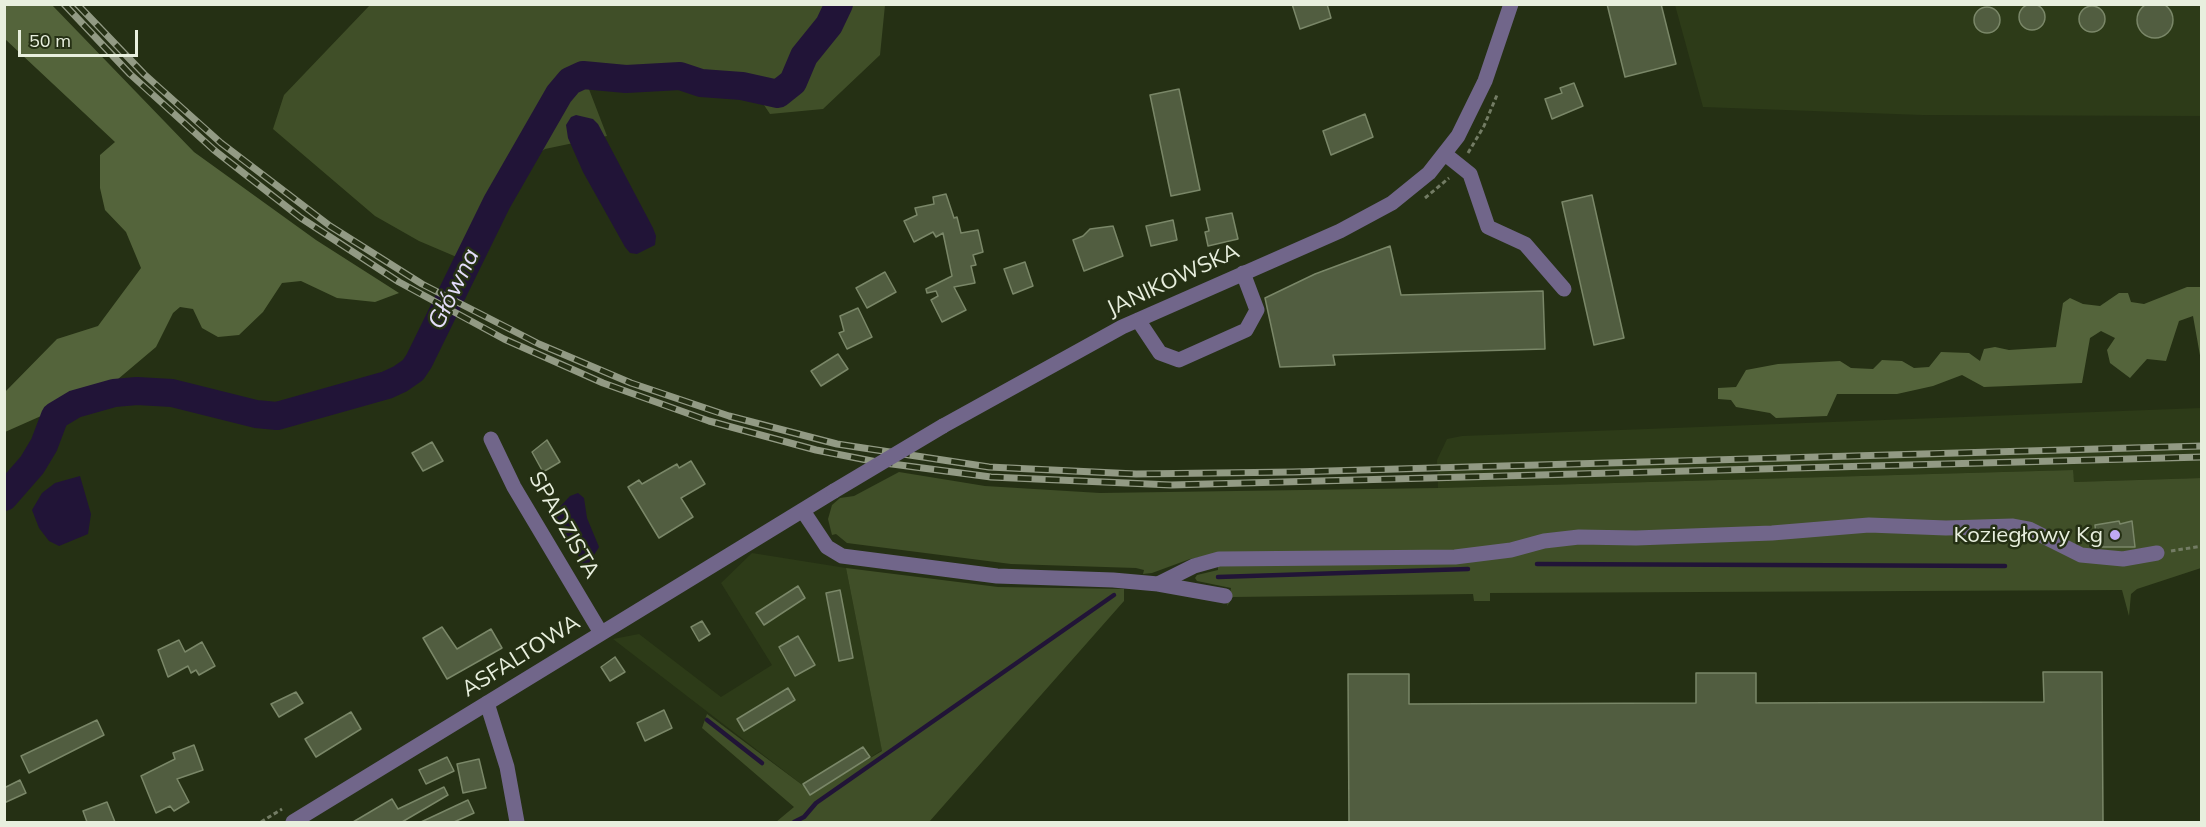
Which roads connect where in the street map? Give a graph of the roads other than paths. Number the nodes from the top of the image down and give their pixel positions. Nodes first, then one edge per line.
1 (1511, 4) edge
2 (1445, 154) junction
3 (1243, 273) junction
4 (1564, 289) dead end
5 (1138, 320) junction
6 (490, 439) dead end
7 (803, 511) junction
8 (773, 528) joint
9 (2157, 553) road end
10 (1158, 584) junction
11 (1225, 596) dead end
12 (601, 633) junction
13 (487, 703) junction
14 (293, 822) edge
15 (517, 822) edge

1 - 2 street, JANIKOWSKA
2 - 3 street, JANIKOWSKA
2 - 4 street
3 - 5 street, JANIKOWSKA
3 - 5 street
5 - 7 street, JANIKOWSKA, bridge
6 - 12 street, SPADZISTA
7 - 8 street, JANIKOWSKA
7 - 10 street
8 - 12 street, ASFALTOWA
9 - 10 street
10 - 11 street
12 - 13 street, ASFALTOWA
13 - 14 street, ASFALTOWA
13 - 15 street

